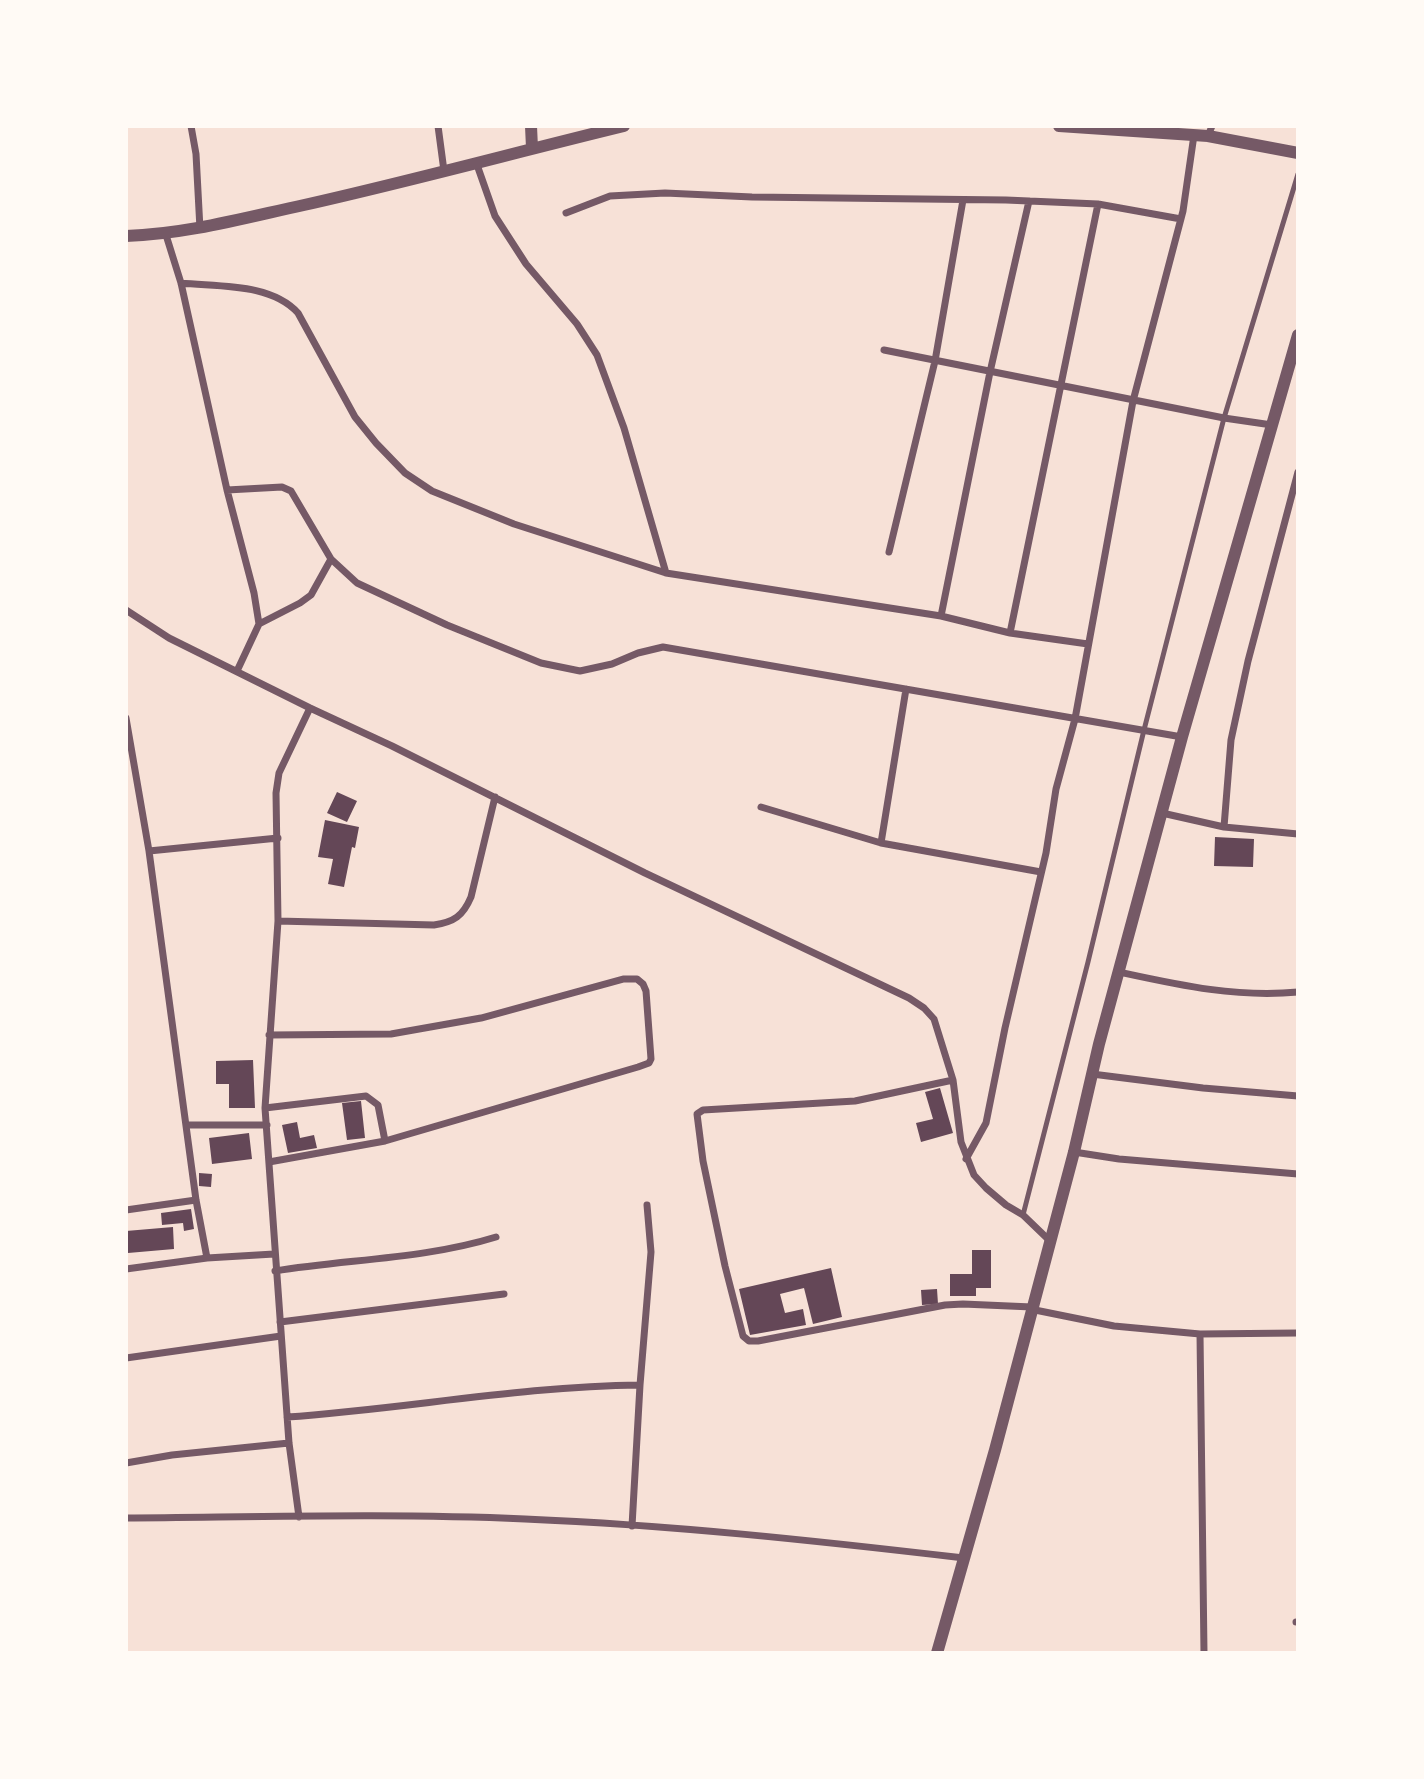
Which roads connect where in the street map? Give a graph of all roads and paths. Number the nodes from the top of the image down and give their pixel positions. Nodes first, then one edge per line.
1 (191, 126) edge
2 (438, 126) edge
3 (530, 126) edge
4 (624, 126) edge
5 (1059, 126) edge
6 (1210, 131) edge
7 (1194, 135) junction
8 (533, 148) junction
9 (1298, 153) edge
10 (476, 162) junction
11 (444, 170) junction
12 (1298, 174) edge
13 (963, 200) junction
14 (1029, 201) junction
15 (1098, 204) junction
16 (566, 213) dead end
17 (1181, 219) junction
18 (200, 229) junction
19 (166, 234) junction
20 (126, 236) edge
21 (181, 284) junction
22 (1298, 335) edge
23 (884, 350) dead end
24 (935, 361) junction
25 (990, 372) junction
26 (1062, 386) junction
27 (1133, 401) junction
28 (1224, 418) junction
29 (1272, 425) junction
30 (1298, 472) edge
31 (228, 490) junction
32 (889, 552) dead end
33 (331, 559) junction
34 (666, 573) junction
35 (126, 611) edge
36 (941, 616) junction
37 (259, 624) junction
38 (1010, 633) junction
39 (1088, 644) junction
40 (237, 671) junction
41 (906, 689) junction
42 (310, 708) junction
43 (126, 719) edge
44 (1074, 719) junction
45 (1144, 730) junction
46 (1182, 737) junction
47 (495, 797) junction
48 (761, 807) dead end
49 (1162, 813) junction
50 (1224, 827) junction
51 (1298, 834) edge
52 (278, 838) junction
53 (881, 843) junction
54 (149, 851) junction
55 (1041, 872) junction
56 (278, 921) junction
57 (1119, 972) junction
58 (1298, 992) edge
59 (269, 1035) junction
60 (1092, 1074) junction
61 (953, 1080) junction
62 (1298, 1096) edge
63 (265, 1108) junction
64 (187, 1125) junction
65 (267, 1125) junction
66 (385, 1141) junction
67 (1074, 1152) junction
68 (967, 1159) junction
69 (269, 1162) junction
70 (1298, 1174) edge
71 (196, 1200) junction
72 (647, 1205) dead end
73 (126, 1210) edge
74 (1023, 1215) junction
75 (496, 1237) dead end
76 (1050, 1241) junction
77 (274, 1254) junction
78 (207, 1258) junction
79 (126, 1269) edge
80 (275, 1271) junction
81 (504, 1294) dead end
82 (1032, 1307) junction
83 (279, 1322) junction
84 (1298, 1333) edge
85 (1200, 1334) junction
86 (281, 1336) junction
87 (126, 1357) edge
88 (640, 1385) junction
89 (287, 1417) junction
90 (289, 1443) junction
91 (126, 1463) edge
92 (299, 1517) junction
93 (126, 1518) edge
94 (632, 1526) junction
95 (964, 1558) junction
96 (937, 1653) edge
97 (1204, 1653) edge

1 - 18 street
2 - 11 street
3 - 8 street
4 - 8 street
5 - 7 street
6 - 7 street
6 - 9 street
7 - 17 street
8 - 10 street
10 - 11 street
10 - 34 street
11 - 18 street
12 - 28 lane
13 - 14 street
13 - 16 street
13 - 24 street
14 - 15 street
14 - 25 street
15 - 17 street
15 - 26 street
17 - 27 street
18 - 19 street
19 - 20 street
19 - 21 street
21 - 31 street
21 - 34 street
22 - 29 street
23 - 24 street
24 - 25 street
24 - 32 street
25 - 26 street
25 - 36 street
26 - 27 street
26 - 38 street
27 - 28 street
27 - 39 street
28 - 29 street
28 - 45 lane
29 - 46 street
30 - 50 street
31 - 33 street
31 - 37 street
33 - 37 street
33 - 41 street
34 - 36 street
35 - 40 street
36 - 38 street
37 - 40 street
38 - 39 street
39 - 44 street
40 - 42 street
41 - 44 street
41 - 53 street
42 - 47 street
42 - 52 street
43 - 54 street
44 - 45 street
44 - 55 street
45 - 46 street
45 - 74 lane
46 - 49 street
47 - 56 street
47 - 61 street
48 - 53 street
49 - 50 street
49 - 57 street
50 - 51 street
52 - 54 street
52 - 56 street
53 - 55 street
54 - 64 street
55 - 68 street
56 - 59 street
57 - 58 street
57 - 60 street
59 - 63 street
59 - 66 street
60 - 62 street
60 - 67 street
61 - 68 street
61 - 82 street
63 - 65 street
63 - 66 street
64 - 65 street
64 - 71 street
65 - 69 street
66 - 69 street
67 - 70 street
67 - 76 street
68 - 74 street
69 - 77 street
71 - 73 street
71 - 78 street
72 - 88 street
74 - 76 street
75 - 80 street
76 - 82 street
77 - 78 street
77 - 80 street
78 - 79 street
80 - 83 street
81 - 83 street
82 - 85 street
82 - 95 street
83 - 86 street
84 - 85 street
85 - 97 street
86 - 87 street
86 - 89 street
88 - 89 street
88 - 94 street
89 - 90 street
90 - 91 street
90 - 92 street
92 - 93 street
92 - 94 street
94 - 95 street
95 - 96 street

